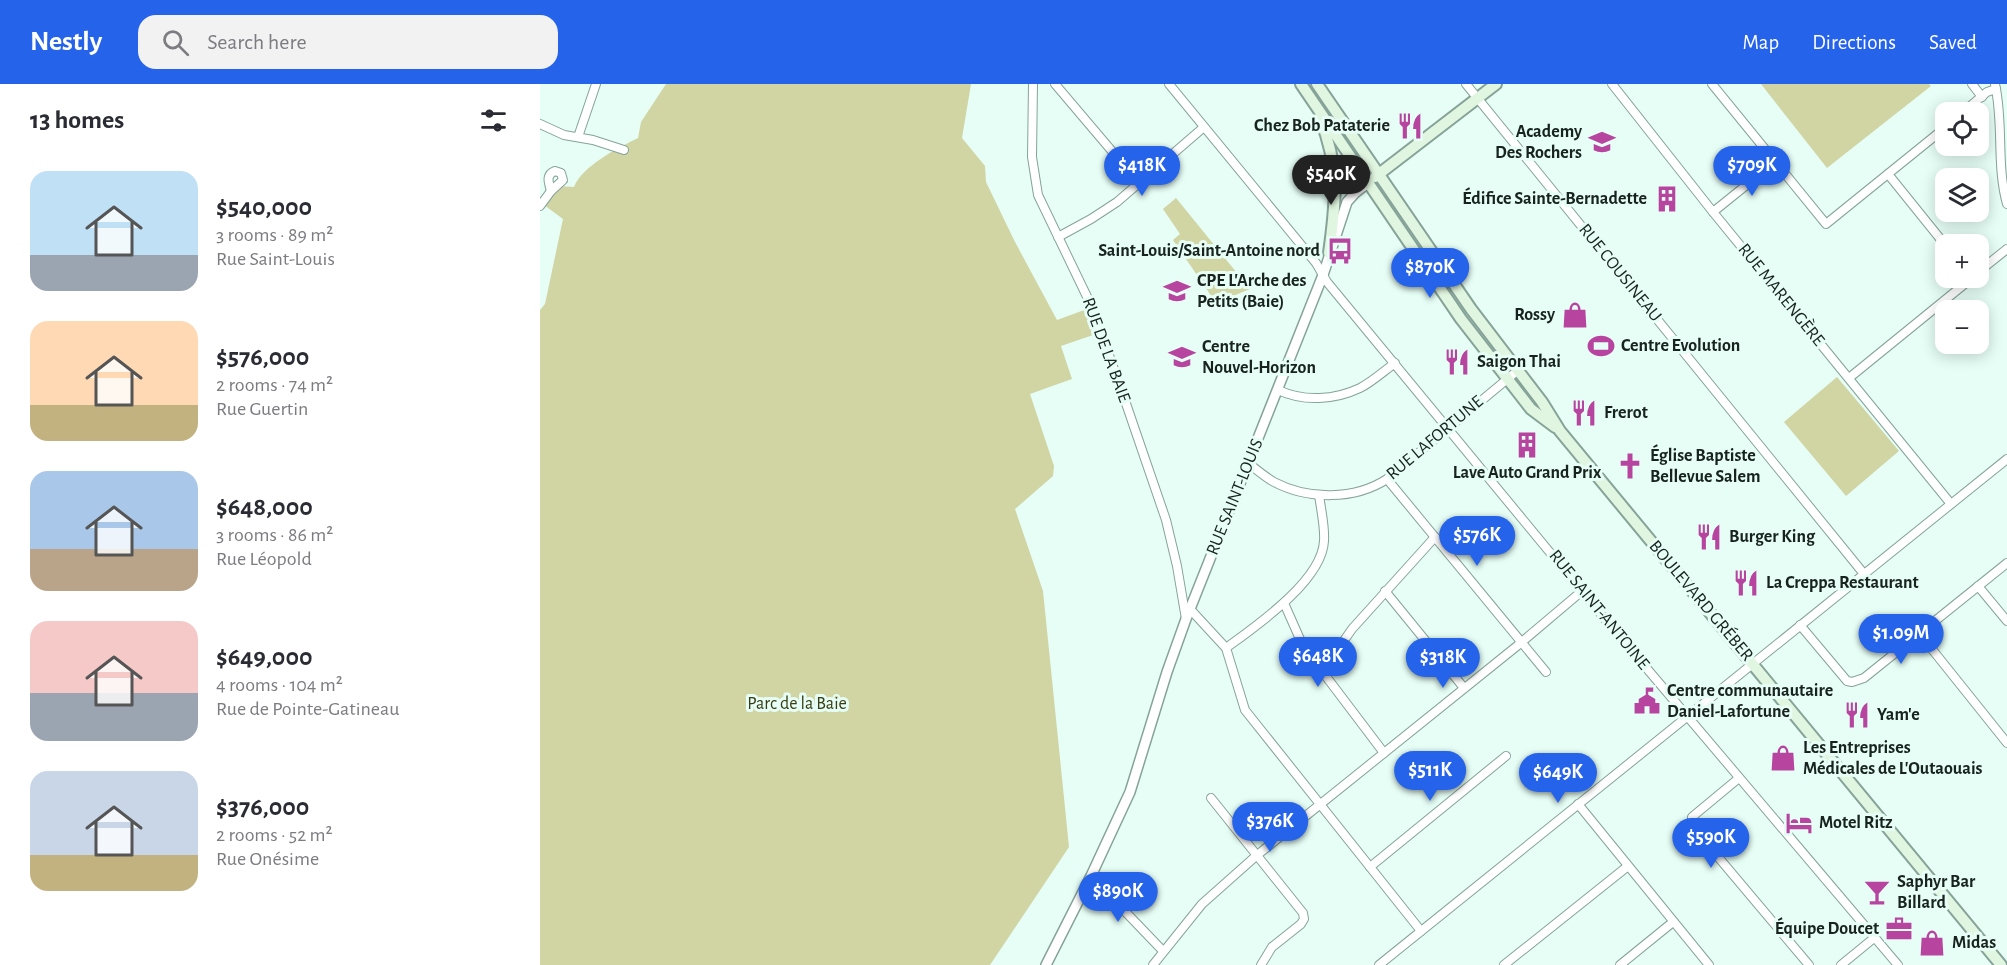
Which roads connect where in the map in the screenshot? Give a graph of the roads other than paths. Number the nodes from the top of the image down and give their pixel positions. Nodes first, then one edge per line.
1 (596, 84) edge
2 (1033, 84) edge
3 (1054, 84) edge
4 (1168, 84) edge
5 (1301, 84) edge
6 (1317, 84) edge
7 (1466, 84) edge
8 (1496, 84) edge
9 (1612, 84) edge
10 (1712, 84) edge
11 (1972, 84) edge
12 (1995, 86) edge
13 (1310, 96) junction
14 (1982, 97) junction
15 (1478, 98) junction
16 (1976, 102) edge
17 (540, 124) edge
18 (1204, 127) junction
19 (1935, 136) edge
20 (578, 137) junction
21 (624, 150) dead end
22 (1775, 162) junction
23 (1380, 174) junction
24 (1888, 174) junction
25 (1369, 182) junction
26 (1138, 183) junction
27 (551, 191) dead end
28 (2007, 204) edge
29 (540, 206) edge
30 (1713, 212) junction
31 (1936, 234) edge
32 (1058, 237) junction
33 (2007, 249) edge
34 (1329, 254) junction
35 (1989, 263) edge
36 (1323, 275) junction
37 (1960, 288) edge
38 (1395, 363) junction
39 (1517, 371) junction
40 (1849, 378) junction
41 (1507, 379) junction
42 (1278, 390) junction
43 (1448, 428) junction
44 (1560, 432) junction
45 (2007, 459) edge
46 (1248, 463) junction
47 (1387, 479) junction
48 (1318, 495) junction
49 (1951, 504) junction
50 (1436, 537) junction
51 (2007, 563) edge
52 (1864, 574) junction
53 (1978, 586) junction
54 (1384, 591) junction
55 (1582, 591) junction
56 (1284, 603) junction
57 (1190, 609) junction
58 (1186, 619) junction
59 (2007, 621) edge
60 (1800, 626) junction
61 (1919, 633) junction
62 (1522, 642) junction
63 (1226, 648) junction
64 (1753, 664) junction
65 (1322, 672) junction
66 (1546, 672) dead end
67 (1464, 688) junction
68 (1688, 716) junction
69 (2007, 743) edge
70 (1384, 753) junction
71 (1506, 756) dead end
72 (1739, 777) junction
73 (1211, 798) dead end
74 (1578, 804) junction
75 (1320, 805) junction
76 (1256, 856) junction
77 (1628, 866) junction
78 (1370, 867) junction
79 (1091, 876) junction
80 (1673, 922) junction
81 (1421, 931) junction
82 (1874, 938) junction
83 (1163, 951) junction
84 (1046, 965) edge
85 (1153, 965) edge
86 (1261, 965) edge
87 (1380, 965) edge
88 (1504, 965) edge
89 (1620, 965) edge
90 (1709, 965) edge
91 (1809, 965) edge
92 (1841, 965) edge
93 (1898, 965) edge
94 (2001, 965) edge

1 - 20 street
2 - 32 street, RUE DE LA BAIE
3 - 26 street
4 - 18 street, RUE SAINT-ANTOINE
5 - 13 main road, BOULEVARD GRÉBER
6 - 23 main road, BOULEVARD GRÉBER
7 - 15 street, RUE COUSINEAU
8 - 15 main road, RUE SAINT-LOUIS
9 - 30 street, RUE MARENGÈRE
10 - 22 street
11 - 14 street
12 - 14 street
12 - 28 street
13 - 25 main road, BOULEVARD GRÉBER
13 - 34 main road
14 - 16 street
15 - 23 main road, RUE SAINT-LOUIS
15 - 52 street, RUE COUSINEAU
17 - 20 street
18 - 26 street
18 - 36 street, RUE SAINT-ANTOINE
19 - 24 street
20 - 21 street
22 - 24 street
22 - 30 street
23 - 25 main road, RUE SAINT-LOUIS
23 - 39 main road, BOULEVARD GRÉBER
24 - 31 street
25 - 34 street, RUE SAINT-LOUIS
25 - 41 main road, BOULEVARD GRÉBER
26 - 32 street
27 - 29 street
30 - 40 street, RUE MARENGÈRE
32 - 58 street, RUE DE LA BAIE
33 - 35 street
34 - 36 street, RUE SAINT-LOUIS
36 - 38 street, RUE SAINT-ANTOINE
36 - 42 street, RUE SAINT-LOUIS
37 - 40 street
38 - 42 street
38 - 43 street, RUE SAINT-ANTOINE
39 - 41 street, RUE LAFORTUNE
39 - 44 main road, BOULEVARD GRÉBER
40 - 49 street, RUE MARENGÈRE
41 - 43 street, RUE LAFORTUNE
41 - 44 main road, BOULEVARD GRÉBER
42 - 46 street, RUE SAINT-LOUIS
43 - 47 street, RUE LAFORTUNE
43 - 55 street, RUE SAINT-ANTOINE
44 - 64 main road, BOULEVARD GRÉBER
45 - 49 street
46 - 48 street, RUE LAFORTUNE
46 - 57 street, RUE SAINT-LOUIS
47 - 48 street, RUE LAFORTUNE
47 - 50 street
48 - 56 street
49 - 52 street
50 - 54 street
50 - 62 street
51 - 53 street
52 - 60 street
53 - 59 street
53 - 61 street
54 - 65 street
54 - 67 street
55 - 62 street
55 - 68 street, RUE SAINT-ANTOINE
56 - 63 street
56 - 65 street
57 - 58 street, RUE SAINT-LOUIS
57 - 63 street
58 - 79 street, RUE SAINT-LOUIS
60 - 61 street
60 - 64 street
61 - 69 street
62 - 66 street
62 - 67 street
63 - 75 street
64 - 68 street
64 - 94 main road, BOULEVARD GRÉBER
65 - 70 street
67 - 70 street
68 - 72 street, RUE SAINT-ANTOINE
68 - 74 street
70 - 75 street
71 - 78 street
72 - 82 street, RUE SAINT-ANTOINE
72 - 91 street
73 - 76 street
74 - 77 street
74 - 81 street
75 - 76 street
75 - 78 street
76 - 83 street
76 - 86 street
77 - 80 street
77 - 88 street
78 - 81 street
79 - 83 street
79 - 84 street, RUE SAINT-LOUIS
80 - 89 street
80 - 90 street
81 - 87 street
82 - 92 street
82 - 93 street, RUE SAINT-ANTOINE
83 - 85 street

